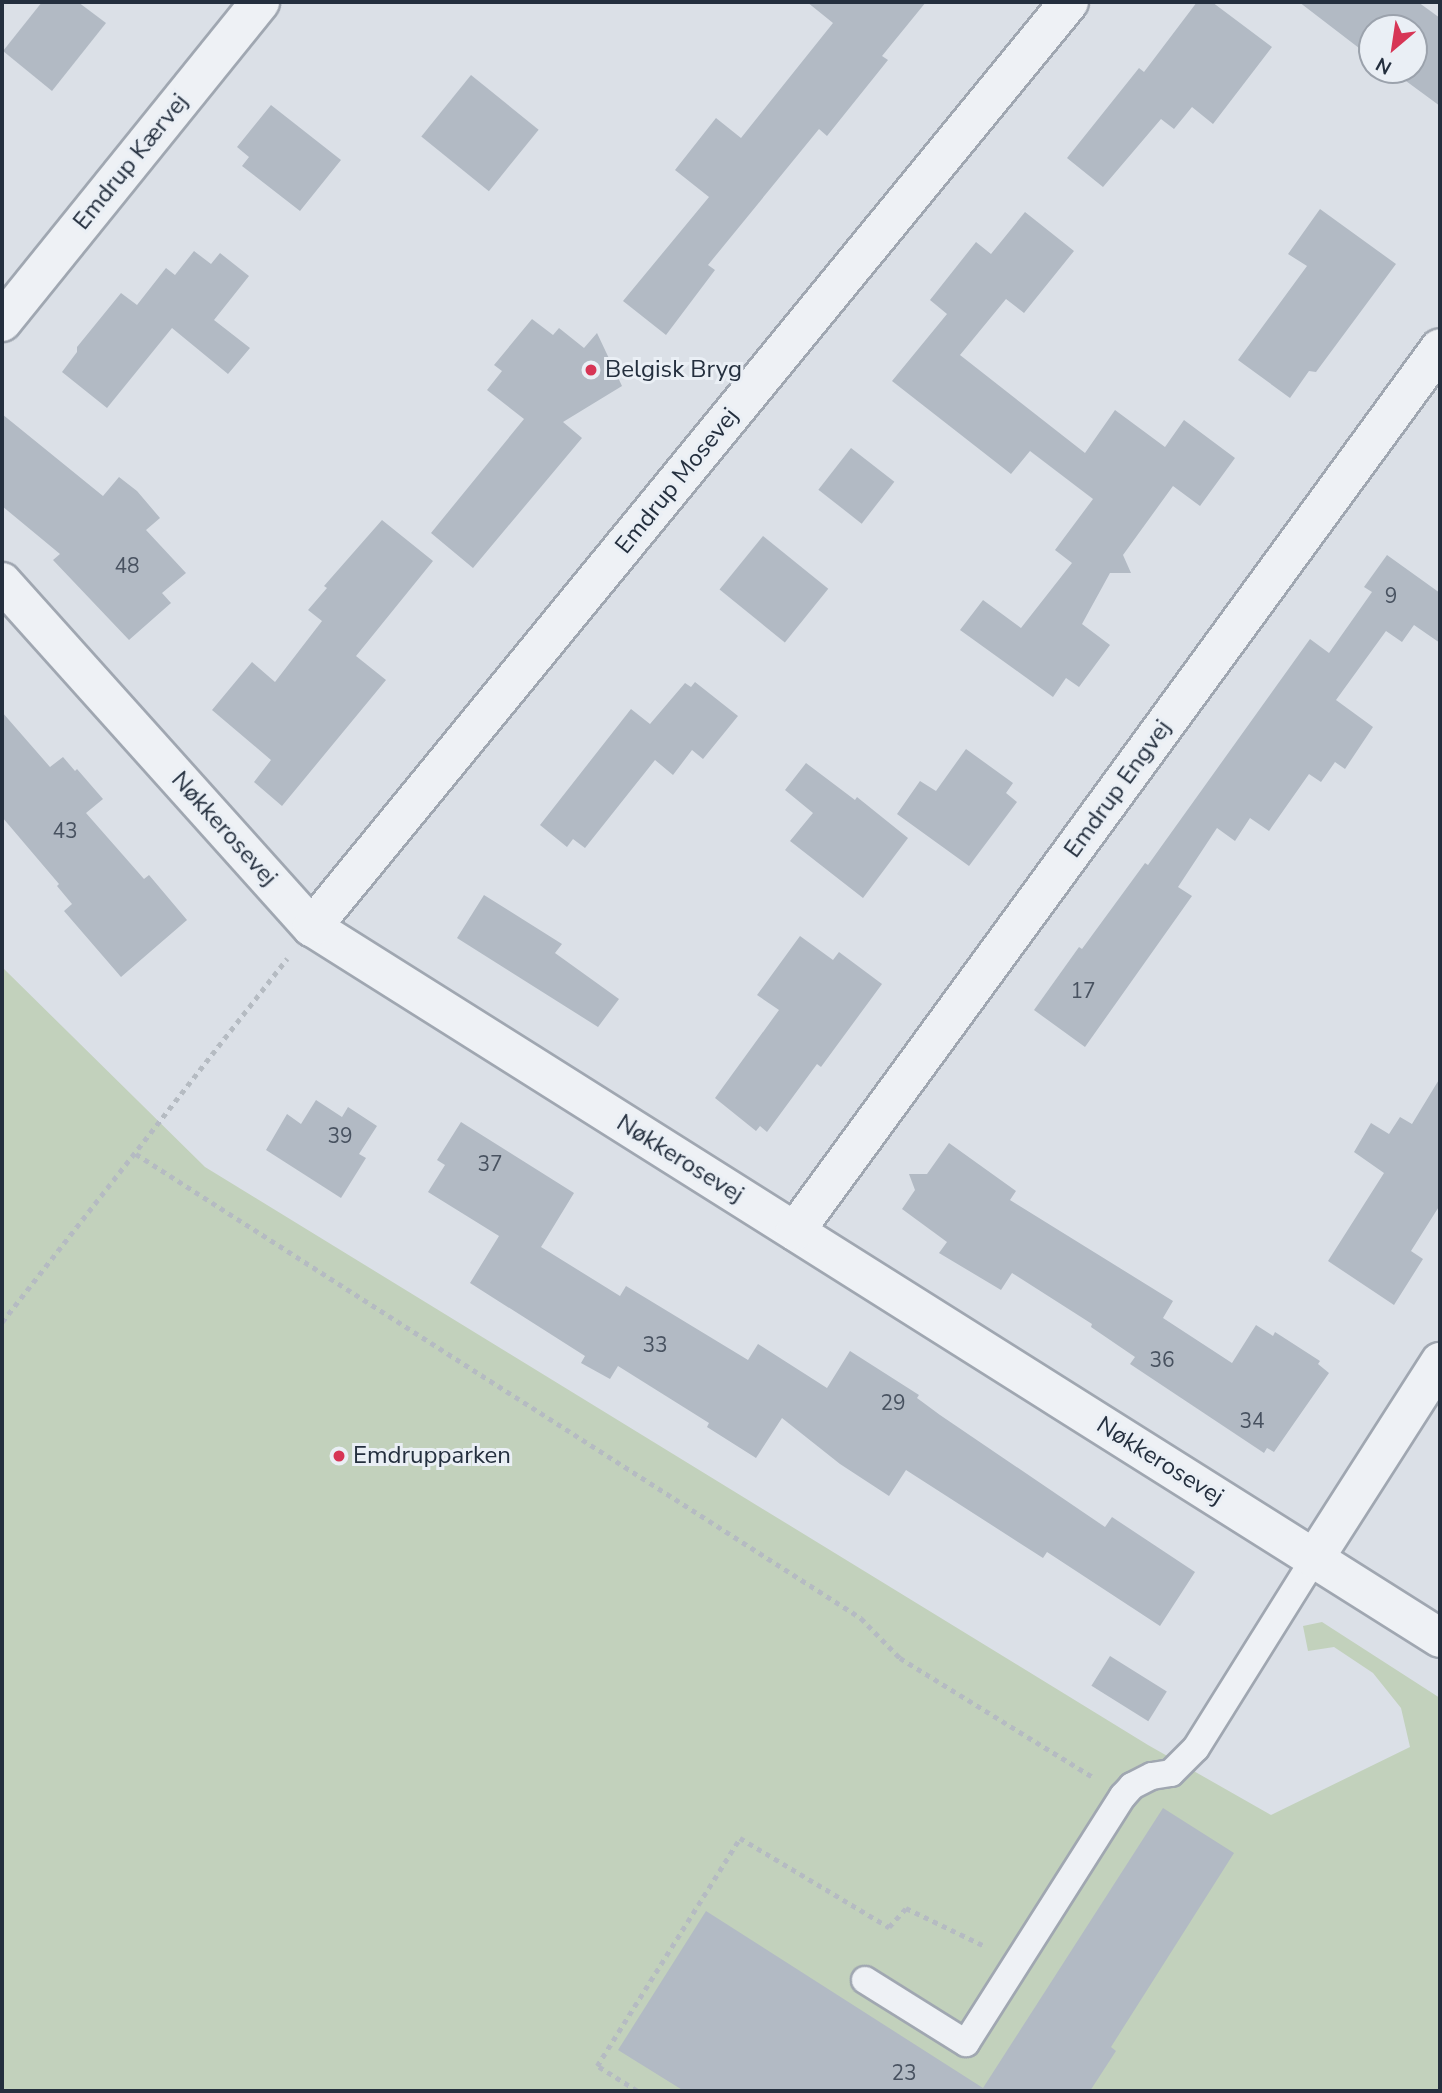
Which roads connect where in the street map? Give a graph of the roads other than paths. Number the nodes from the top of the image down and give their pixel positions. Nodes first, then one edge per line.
1 (260, 2) edge
2 (1069, 2) edge
3 (2, 322) edge
4 (1440, 348) edge
5 (2, 582) edge
6 (312, 928) junction
7 (795, 1231) junction
8 (1440, 1362) edge
9 (1314, 1559) junction
10 (1440, 1638) edge
11 (864, 1980) dead end

1 - 3 street, Emdrup Kærvej
2 - 6 street, Emdrup Mosevej
4 - 7 street, Emdrup Engvej
5 - 6 street, Nøkkerosevej
6 - 7 street, Nøkkerosevej
7 - 9 street, Nøkkerosevej
8 - 9 street
9 - 10 street, Nøkkerosevej
9 - 11 lane

